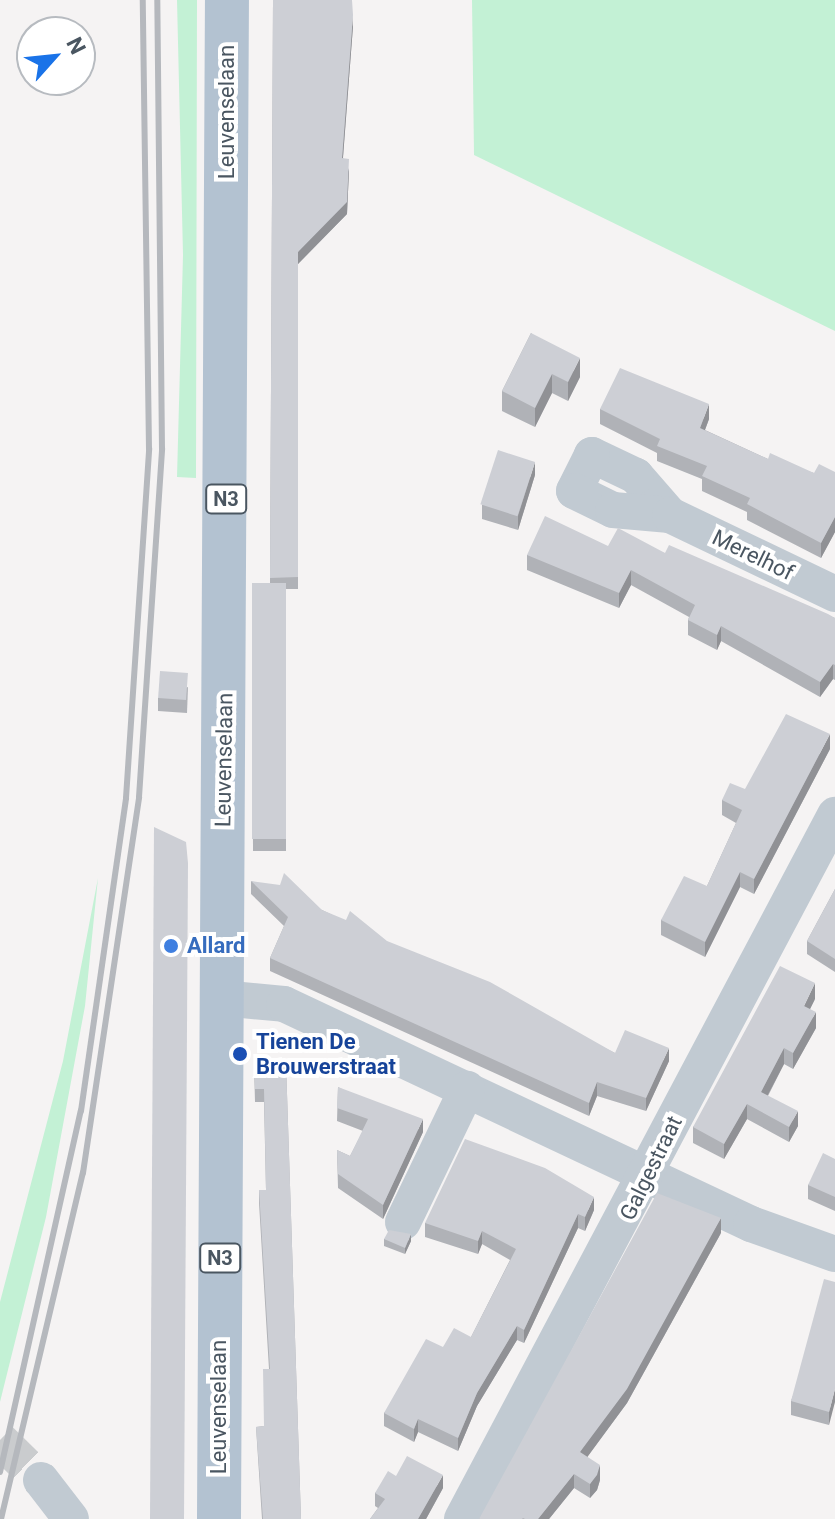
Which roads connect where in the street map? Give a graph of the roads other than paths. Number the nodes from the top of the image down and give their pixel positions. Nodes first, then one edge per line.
1 (227, 0) edge
2 (670, 515) dead end
3 (835, 594) edge
4 (835, 815) edge
5 (221, 998) junction
6 (467, 1089) junction
7 (648, 1173) junction
8 (403, 1222) dead end
9 (835, 1254) edge
10 (41, 1480) tunnel mouth
11 (71, 1519) edge
12 (219, 1519) edge
13 (462, 1519) edge

1 - 5 main road, Leuvenselaan / N3
2 - 3 street, Merelhof
4 - 7 street, Galgestraat
5 - 6 street
5 - 12 main road, Leuvenselaan / N3
6 - 7 street
6 - 8 street
7 - 9 street
7 - 13 street, Galgestraat
10 - 11 street

